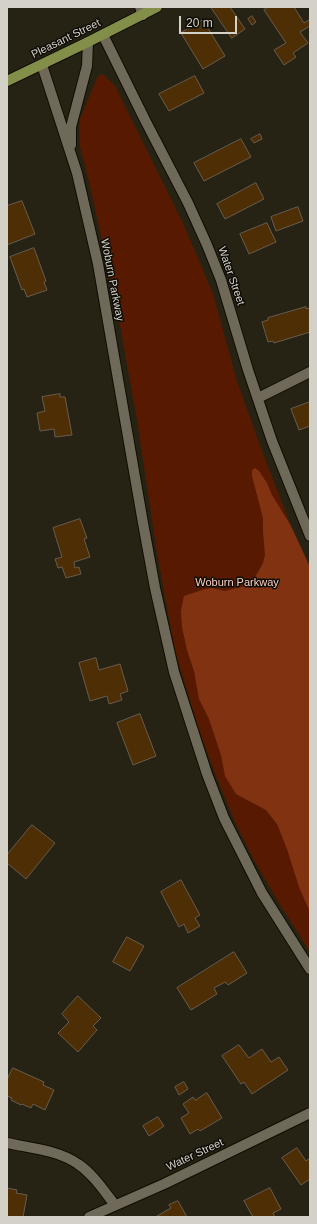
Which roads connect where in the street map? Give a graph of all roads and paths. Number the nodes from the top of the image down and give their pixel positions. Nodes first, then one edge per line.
1 (157, 7) edge
2 (142, 11) edge
3 (103, 35) junction
4 (88, 42) junction
5 (42, 65) junction
6 (7, 81) edge
7 (73, 161) junction
8 (310, 372) edge
9 (258, 398) junction
10 (310, 536) edge
11 (310, 969) edge
12 (310, 1113) edge
13 (7, 1143) edge
14 (115, 1205) junction
15 (89, 1217) edge

1 - 2 main road, Pleasant Street
2 - 3 main road, Pleasant Street
3 - 4 main road, Pleasant Street
3 - 9 street, Water Street
4 - 5 main road, Pleasant Street
4 - 7 street, Woburn Parkway
5 - 6 main road, Pleasant Street
5 - 7 street, Woburn Parkway
7 - 11 street, Woburn Parkway
8 - 9 street
9 - 10 street, Water Street
12 - 14 street, Water Street
13 - 14 street
14 - 15 street, Water Street

